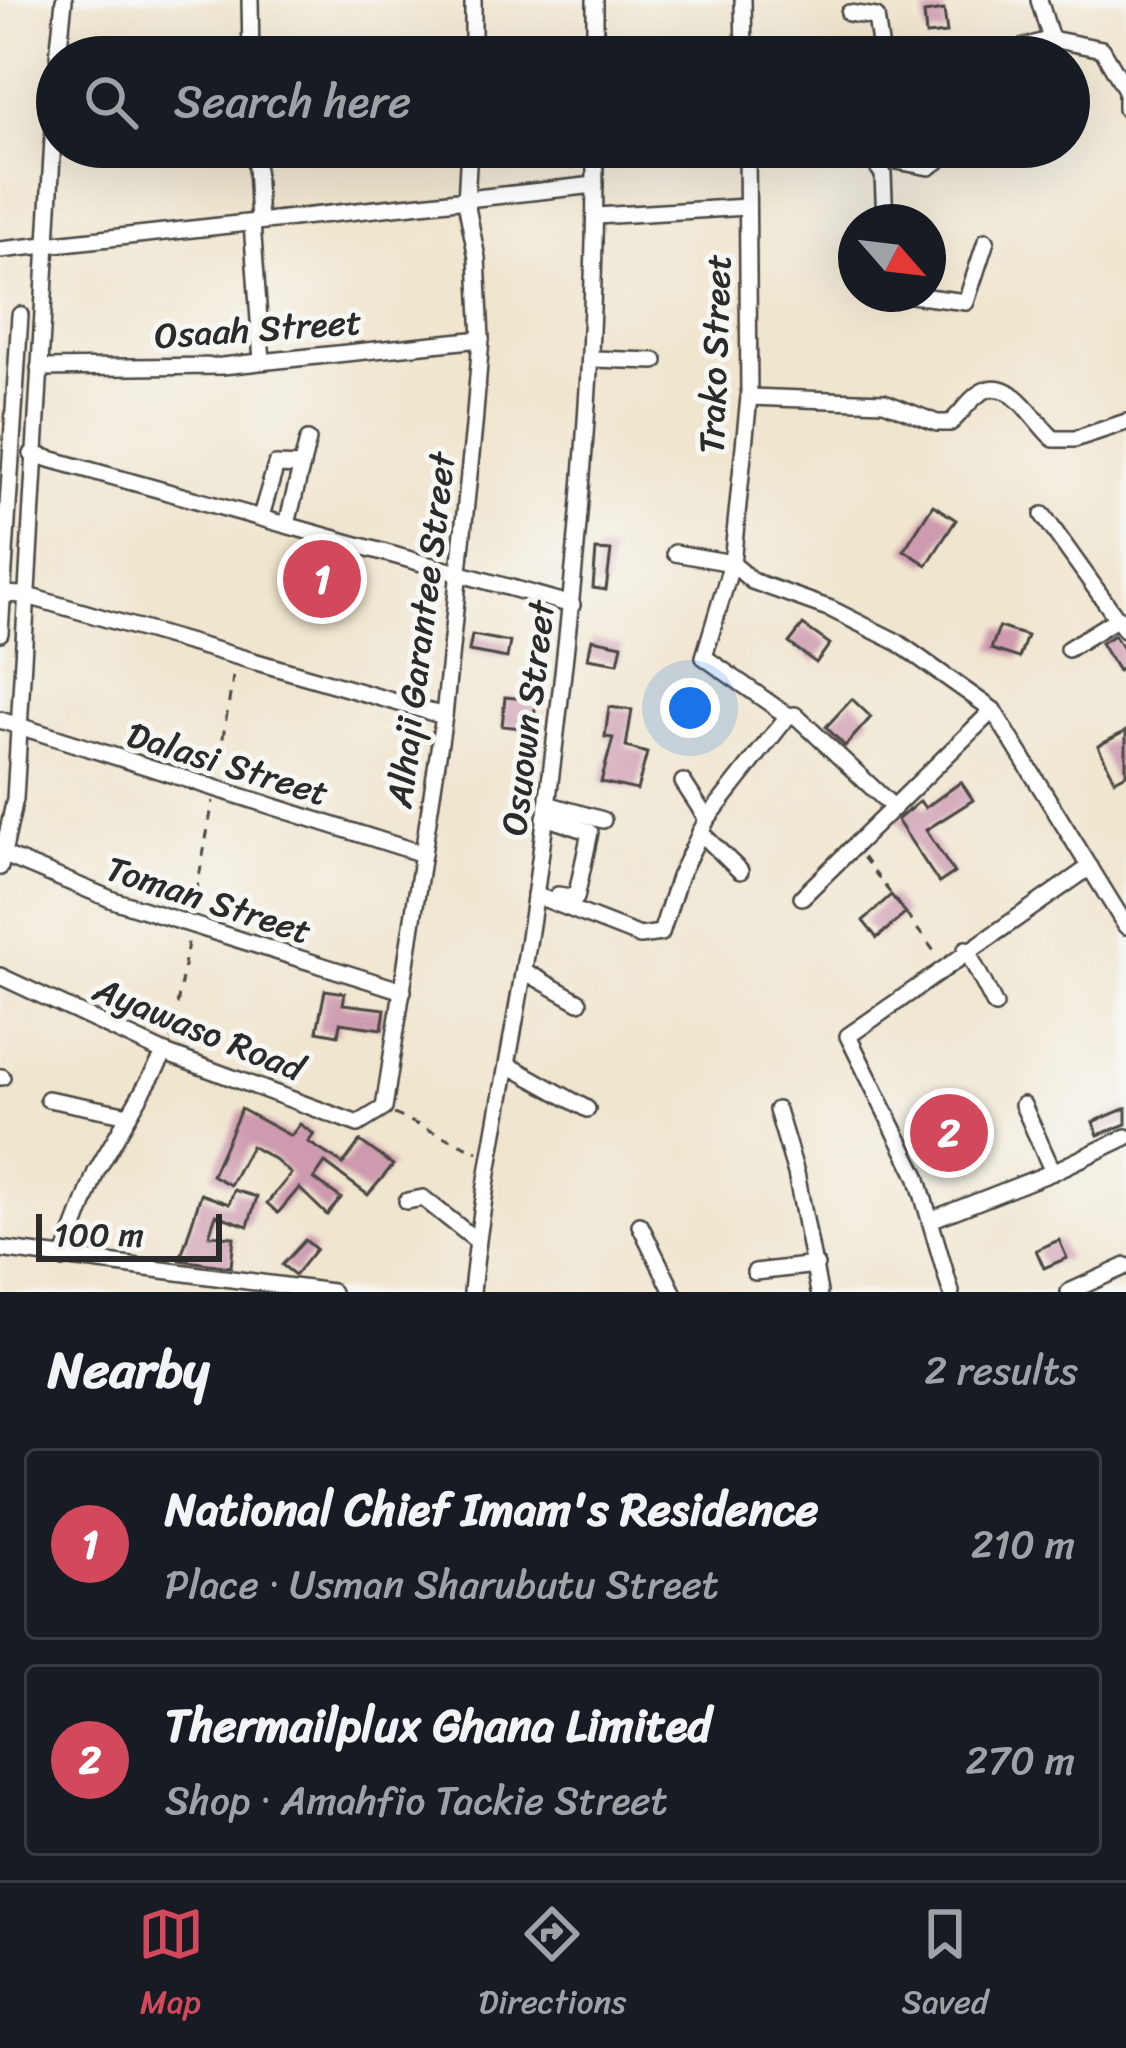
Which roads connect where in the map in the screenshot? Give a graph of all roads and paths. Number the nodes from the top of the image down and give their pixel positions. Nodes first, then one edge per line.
1 (64, 0) edge
2 (250, 0) edge
3 (473, 0) edge
4 (595, 0) edge
5 (743, 0) edge
6 (1040, 0) edge
7 (848, 13) dead end
8 (60, 36) edge
9 (251, 36) edge
10 (473, 36) edge
11 (595, 36) edge
12 (744, 36) edge
13 (879, 36) edge
14 (1051, 36) edge
15 (1090, 47) edge
16 (1126, 90) edge
17 (1126, 109) edge
18 (52, 168) edge
19 (255, 168) edge
20 (468, 168) edge
21 (596, 168) edge
22 (747, 168) edge
23 (879, 168) edge
24 (596, 185) junction
25 (466, 202) junction
26 (884, 204) edge
27 (747, 207) junction
28 (596, 216) junction
29 (255, 223) junction
30 (986, 241) dead end
31 (47, 248) junction
32 (0, 250) edge
33 (946, 299) edge
34 (1, 314) edge
35 (20, 315) junction
36 (42, 315) junction
37 (481, 339) junction
38 (594, 359) junction
39 (262, 361) junction
40 (655, 361) dead end
41 (39, 368) junction
42 (749, 397) junction
43 (1126, 422) edge
44 (308, 440) dead end
45 (32, 454) junction
46 (302, 466) junction
47 (4, 502) edge
48 (1042, 515) dead end
49 (261, 516) junction
50 (287, 524) junction
51 (675, 553) dead end
52 (732, 563) junction
53 (460, 577) junction
54 (2, 594) edge
55 (24, 595) junction
56 (572, 605) junction
57 (1122, 624) edge
58 (0, 633) edge
59 (1068, 649) dead end
60 (993, 710) junction
61 (444, 716) junction
62 (788, 716) junction
63 (0, 720) edge
64 (17, 729) junction
65 (683, 782) dead end
66 (894, 808) junction
67 (546, 811) junction
68 (602, 820) dead end
69 (703, 826) junction
70 (854, 847) junction
71 (423, 854) junction
72 (2, 859) edge
73 (1090, 867) junction
74 (740, 871) dead end
75 (536, 892) junction
76 (802, 897) dead end
77 (191, 925) junction
78 (1126, 926) edge
79 (967, 949) junction
80 (944, 965) junction
81 (524, 971) junction
82 (0, 976) edge
83 (403, 991) junction
84 (579, 1001) dead end
85 (995, 1005) dead end
86 (166, 1052) junction
87 (508, 1065) junction
88 (48, 1100) dead end
89 (1023, 1105) dead end
90 (587, 1109) dead end
91 (777, 1110) dead end
92 (380, 1112) junction
93 (129, 1115) junction
94 (1126, 1137) edge
95 (491, 1157) junction
96 (1053, 1172) junction
97 (406, 1201) dead end
98 (933, 1219) junction
99 (640, 1226) dead end
100 (477, 1241) junction
101 (0, 1249) edge
102 (62, 1259) junction
103 (816, 1265) junction
104 (1126, 1266) edge
105 (754, 1272) dead end
106 (332, 1292) edge
107 (472, 1292) edge
108 (673, 1292) edge
109 (819, 1292) edge
110 (951, 1292) edge
111 (1069, 1292) edge

1 - 8 street
2 - 9 street
3 - 10 street
4 - 11 street
5 - 12 street
6 - 14 street
7 - 13 street
15 - 16 street
16 - 17 street
18 - 31 street
19 - 29 street
20 - 25 street, Alhaji Garantee Street
21 - 24 street, Osuown Street
22 - 27 street, Trako Street
23 - 26 street
24 - 25 street
24 - 28 street, Osuown Street
25 - 29 street
25 - 37 street, Alhaji Garantee Street
27 - 28 street
27 - 42 street, Trako Street
28 - 38 street, Osuown Street
29 - 31 street
29 - 39 street
30 - 33 street
31 - 32 street
31 - 36 street
34 - 35 street
35 - 36 street
35 - 47 street
36 - 41 street
37 - 39 street, Osaah Street
37 - 53 street, Alhaji Garantee Street
38 - 40 street
38 - 56 street, Osuown Street
39 - 41 street, Osaah Street
41 - 45 street
42 - 43 street
42 - 52 street, Trako Street
44 - 46 street
45 - 49 street
45 - 55 street
46 - 49 street
46 - 50 street
47 - 54 street
48 - 57 street
49 - 50 street
50 - 53 street
51 - 52 street
52 - 60 street
52 - 62 street, Trako Street
53 - 56 street
53 - 61 street, Alhaji Garantee Street
54 - 55 street
54 - 58 street
55 - 61 street
55 - 64 street
56 - 67 street, Osuown Street
57 - 59 street
60 - 66 street
60 - 73 street
61 - 71 street, Alhaji Garantee Street
62 - 66 street
62 - 69 street
63 - 64 street, Dalasi Street
64 - 71 street, Dalasi Street
64 - 72 street
65 - 69 street
66 - 70 street
67 - 68 street
67 - 75 street, Osuown Street
67 - 75 street
69 - 74 street
69 - 75 street
70 - 76 street
70 - 80 path
71 - 83 street, Alhaji Garantee Street
72 - 77 street, Toman Street
73 - 78 street
73 - 79 street
75 - 81 street, Osuown Street
77 - 83 street, Toman Street
77 - 86 path
79 - 80 street
79 - 85 street
80 - 98 street
81 - 84 street
81 - 87 street, Osuown Street
82 - 86 street, Ayawaso Road
83 - 92 street, Alhaji Garantee Street
86 - 92 street, Ayawaso Road
86 - 93 street
87 - 90 street
87 - 95 street, Osuown Street
88 - 93 street
89 - 96 street
91 - 103 street
92 - 95 path
93 - 102 street
94 - 96 street
95 - 100 street, Osuown Street
96 - 98 street
97 - 100 street
98 - 110 street
99 - 108 street
100 - 107 street, Osuown Street
101 - 102 street
102 - 106 street
103 - 105 street
103 - 109 street
104 - 111 street

